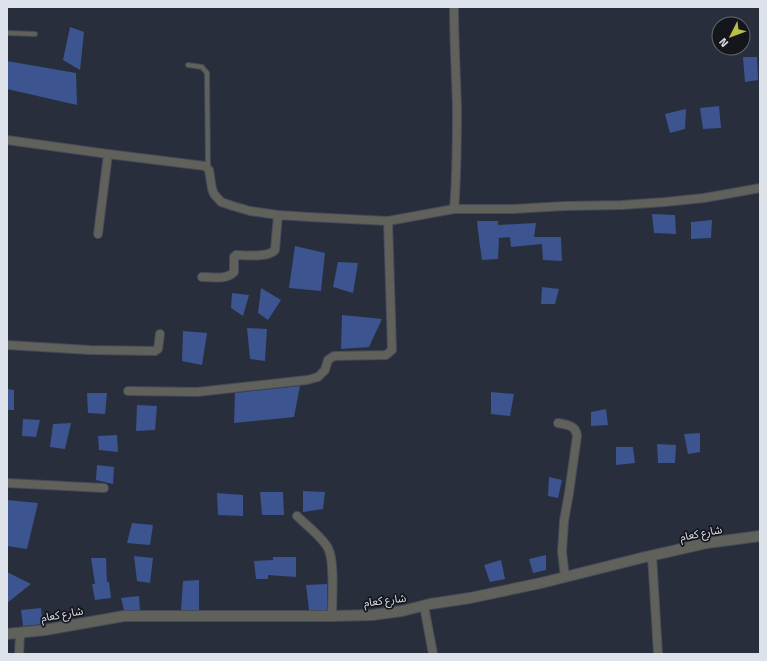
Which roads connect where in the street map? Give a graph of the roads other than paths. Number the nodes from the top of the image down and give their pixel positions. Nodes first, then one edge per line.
1 (454, 7) edge
2 (7, 33) edge
3 (35, 34) dead end
4 (188, 65) dead end
5 (7, 140) edge
6 (108, 154) junction
7 (208, 168) junction
8 (760, 188) edge
9 (454, 209) junction
10 (278, 215) junction
11 (388, 220) junction
12 (98, 234) dead end
13 (202, 277) dead end
14 (160, 334) dead end
15 (7, 345) edge
16 (128, 392) dead end
17 (558, 423) dead end
18 (7, 483) edge
19 (104, 488) dead end
20 (297, 516) dead end
21 (760, 536) edge
22 (652, 555) junction
23 (565, 577) junction
24 (424, 606) junction
25 (332, 616) junction
26 (20, 633) junction
27 (7, 634) edge
28 (19, 654) edge
29 (433, 654) edge
30 (658, 654) edge

1 - 9 street
2 - 3 lane
4 - 7 lane
5 - 6 street
6 - 7 street
6 - 12 street
7 - 10 street
8 - 9 street
9 - 11 street
10 - 11 street
10 - 13 street
11 - 16 street
14 - 15 street
17 - 23 street
18 - 19 street
20 - 25 street
21 - 22 street, شارع كعام
22 - 23 street, شارع كعام
22 - 30 street
23 - 24 street, شارع كعام
24 - 25 street, شارع كعام
24 - 29 street
25 - 26 street, شارع كعام
26 - 27 street, شارع كعام
26 - 28 street

